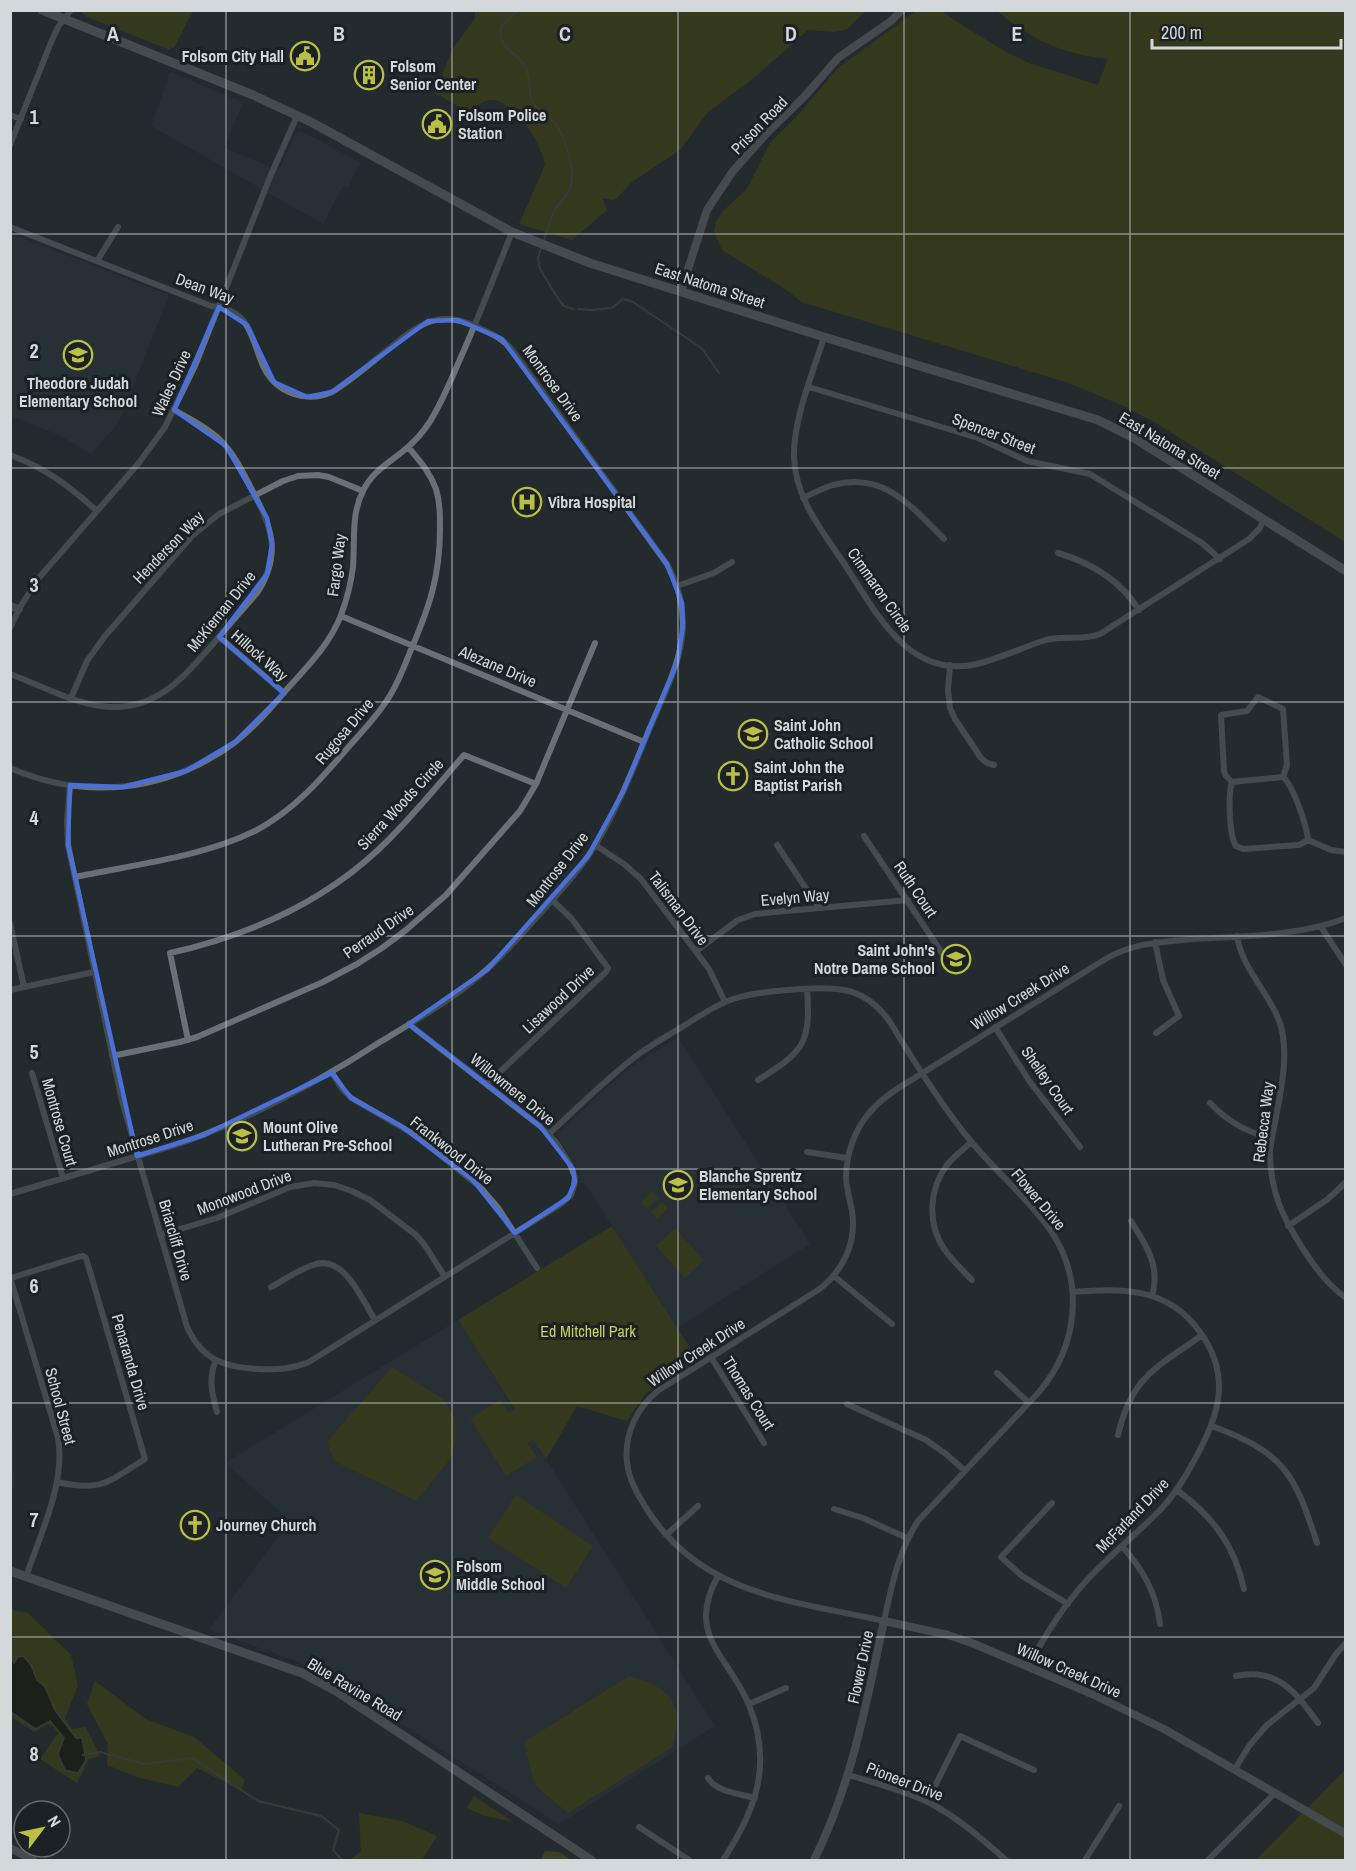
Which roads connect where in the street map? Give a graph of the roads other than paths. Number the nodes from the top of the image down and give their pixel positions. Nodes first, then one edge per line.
1 (42, 10) edge
2 (71, 10) edge
3 (902, 10) edge
4 (64, 19) junction
5 (10, 115) edge
6 (297, 116) junction
7 (21, 119) junction
8 (10, 145) edge
9 (10, 226) edge
10 (118, 227) dead end
11 (512, 232) junction
12 (98, 261) junction
13 (681, 291) junction
14 (219, 307) junction
15 (475, 326) junction
16 (824, 338) junction
17 (809, 387) junction
18 (174, 410) junction
19 (408, 447) junction
20 (10, 454) edge
21 (363, 491) junction
22 (255, 495) junction
23 (803, 498) junction
24 (97, 511) junction
25 (1263, 520) junction
26 (944, 539) dead end
27 (1058, 553) dead end
28 (1220, 559) junction
29 (732, 562) dead end
30 (1346, 571) edge
31 (677, 586) junction
32 (15, 607) edge
33 (1139, 610) junction
34 (341, 616) junction
35 (10, 628) edge
36 (219, 637) junction
37 (595, 644) dead end
38 (413, 646) junction
39 (950, 665) junction
40 (10, 674) edge
41 (284, 693) junction
42 (72, 698) junction
43 (567, 710) junction
44 (644, 742) junction
45 (994, 765) dead end
46 (10, 768) edge
47 (1283, 777) junction
48 (1232, 783) junction
49 (536, 784) junction
50 (70, 785) junction
51 (864, 836) dead end
52 (1308, 840) junction
53 (595, 845) junction
54 (777, 845) dead end
55 (1346, 852) edge
56 (75, 878) junction
57 (552, 900) junction
58 (908, 900) junction
59 (819, 908) junction
60 (1346, 918) edge
61 (10, 923) edge
62 (1321, 927) junction
63 (1238, 936) junction
64 (1155, 942) junction
65 (696, 951) junction
66 (946, 958) dead end
67 (1346, 965) edge
68 (94, 972) junction
69 (24, 987) junction
70 (807, 989) junction
71 (10, 990) edge
72 (725, 1002) junction
73 (409, 1024) junction
74 (995, 1028) junction
75 (1156, 1033) dead end
76 (188, 1040) junction
77 (112, 1056) junction
78 (32, 1073) dead end
79 (332, 1073) junction
80 (921, 1074) junction
81 (759, 1080) dead end
82 (487, 1084) junction
83 (1210, 1102) dead end
84 (549, 1134) junction
85 (1272, 1138) junction
86 (971, 1142) junction
87 (1080, 1148) dead end
88 (807, 1152) dead end
89 (137, 1156) junction
90 (847, 1158) junction
91 (63, 1178) junction
92 (1346, 1182) edge
93 (10, 1194) edge
94 (1131, 1221) dead end
95 (1288, 1226) junction
96 (515, 1233) junction
97 (160, 1235) junction
98 (537, 1268) dead end
99 (834, 1276) junction
100 (11, 1277) edge
101 (445, 1277) junction
102 (972, 1280) dead end
103 (271, 1287) dead end
104 (1073, 1292) junction
105 (1152, 1296) junction
106 (1346, 1298) edge
107 (375, 1320) junction
108 (892, 1324) dead end
109 (1202, 1335) junction
110 (711, 1357) junction
111 (216, 1360) junction
112 (997, 1373) dead end
113 (1029, 1403) junction
114 (847, 1404) dead end
115 (217, 1412) dead end
116 (1212, 1426) junction
117 (1118, 1435) dead end
118 (764, 1443) dead end
119 (964, 1470) junction
120 (57, 1482) junction
121 (1176, 1490) junction
122 (1052, 1503) dead end
123 (698, 1506) dead end
124 (834, 1509) dead end
125 (666, 1534) junction
126 (907, 1538) junction
127 (1317, 1543) dead end
128 (1122, 1546) junction
129 (10, 1571) edge
130 (718, 1576) junction
131 (26, 1577) junction
132 (1244, 1589) dead end
133 (1068, 1604) junction
134 (884, 1621) junction
135 (1160, 1624) dead end
136 (1346, 1643) edge
137 (1028, 1666) junction
138 (1236, 1676) dead end
139 (786, 1688) dead end
140 (1300, 1700) junction
141 (749, 1704) junction
142 (1317, 1724) dead end
143 (1235, 1769) junction
144 (1034, 1770) dead end
145 (849, 1774) junction
146 (708, 1778) dead end
147 (1275, 1793) junction
148 (755, 1798) junction
149 (927, 1802) junction
150 (1119, 1806) dead end
151 (639, 1827) dead end
152 (1346, 1834) edge
153 (10, 1848) edge
154 (33, 1860) edge
155 (591, 1860) edge
156 (689, 1860) edge
157 (723, 1860) edge
158 (814, 1860) edge
159 (1006, 1860) edge
160 (1085, 1860) edge
161 (1208, 1860) edge

1 - 4 main road, East Natoma Street
2 - 4 street
3 - 13 street, Prison Road
4 - 6 main road, East Natoma Street
4 - 7 street
5 - 7 street
6 - 11 main road, East Natoma Street
6 - 14 street, Wales Drive
7 - 8 street
9 - 12 street, Dean Way
10 - 12 street
11 - 13 main road, East Natoma Street
11 - 15 street, Fargo Way
12 - 14 street, Dean Way
13 - 16 main road, East Natoma Street
14 - 15 street, Dean Way
14 - 18 street, Wales Drive
15 - 19 street, Fargo Way
15 - 31 street, Montrose Drive
16 - 17 street, Cimmaron Circle
16 - 25 main road, East Natoma Street
17 - 23 street, Cimmaron Circle
17 - 28 street, Spencer Street
18 - 22 street, McKiernan Drive
18 - 24 street, Wales Drive
19 - 21 street, Fargo Way
19 - 38 street, Rugosa Drive
20 - 24 street
21 - 22 street, Henderson Way
21 - 34 street, Fargo Way
22 - 36 street, McKiernan Drive
22 - 42 street, Henderson Way
23 - 26 street
23 - 39 street, Cimmaron Circle
24 - 32 street, Wales Drive
25 - 28 street, Cimmaron Circle
25 - 30 main road, East Natoma Street
27 - 33 street
28 - 33 street, Cimmaron Circle
29 - 31 street
31 - 44 street, Montrose Drive
32 - 35 street, Wales Drive
33 - 39 street, Cimmaron Circle
34 - 38 street, Alezane Drive
34 - 41 street, Fargo Way
36 - 41 street, Hillock Way
36 - 42 street, McKiernan Drive
37 - 43 street, Perraud Drive
38 - 43 street, Alezane Drive
38 - 56 street, Rugosa Drive
39 - 45 street
40 - 42 street, McKiernan Drive
41 - 50 street, Fargo Way
43 - 44 street, Alezane Drive
43 - 49 street, Perraud Drive
44 - 53 street, Montrose Drive
46 - 50 street, Fargo Way
47 - 48 street
47 - 48 street
47 - 52 street
48 - 52 street
49 - 76 street, Perraud Drive
49 - 76 street, Sierra Woods Circle
50 - 56 street, Briarcliff Drive
51 - 58 street, Ruth Court
52 - 55 street
53 - 57 street, Montrose Drive
53 - 65 street, Talisman Drive
54 - 59 street
56 - 68 street, Briarcliff Drive
57 - 73 street, Montrose Drive
57 - 82 street, Lisawood Drive
58 - 59 street, Evelyn Way
58 - 66 street, Ruth Court
59 - 65 street, Evelyn Way
60 - 62 street, Willow Creek Drive
61 - 69 street
62 - 63 street, Willow Creek Drive
62 - 67 street
63 - 64 street, Willow Creek Drive
63 - 85 street, Rebecca Way
64 - 74 street, Willow Creek Drive
64 - 75 street
65 - 72 street, Talisman Drive
68 - 69 street
68 - 77 street, Briarcliff Drive
69 - 71 street
70 - 72 street, Flower Drive
70 - 80 street, Flower Drive
70 - 81 street
72 - 84 street, Flower Drive
73 - 79 street, Montrose Drive
73 - 82 street, Willowmere Drive
74 - 80 street, Willow Creek Drive
74 - 87 street, Shelley Court
76 - 77 street, Perraud Drive
77 - 89 street, Briarcliff Drive
78 - 91 street, Montrose Court
79 - 89 street, Montrose Drive
79 - 96 street, Frankwood Drive
80 - 86 street, Flower Drive
80 - 90 street, Willow Creek Drive
82 - 84 street, Willowmere Drive
83 - 85 street
84 - 96 street, Willowmere Drive
85 - 95 street, Rebecca Way
86 - 102 street
86 - 104 street, Flower Drive
88 - 90 street
89 - 91 street, Montrose Drive
89 - 97 street, Briarcliff Drive
90 - 99 street, Willow Creek Drive
91 - 93 street, Montrose Drive
92 - 95 street
94 - 105 street
95 - 106 street, Rebecca Way
96 - 98 street, Frankwood Drive
96 - 101 street, Briarcliff Drive
97 - 101 street, Monowood Drive
97 - 111 street, Briarcliff Drive
99 - 108 street
99 - 110 street, Willow Creek Drive
100 - 120 street, School Street
100 - 120 street, Penaranda Drive
101 - 107 street, Briarcliff Drive
103 - 107 street
104 - 105 street, McFarland Drive
104 - 113 street, Flower Drive
105 - 109 street, McFarland Drive
107 - 111 street, Briarcliff Drive
109 - 116 street, McFarland Drive
109 - 117 street
110 - 118 street, Thomas Court
110 - 125 street, Willow Creek Drive
111 - 115 street
112 - 113 street
113 - 119 street, Flower Drive
114 - 119 street
116 - 121 street, McFarland Drive
116 - 127 street
119 - 126 street, Flower Drive
120 - 131 street, School Street
121 - 128 street, McFarland Drive
121 - 132 street
122 - 133 street
123 - 125 street
124 - 126 street
125 - 130 street, Willow Creek Drive
126 - 134 street, Flower Drive
128 - 133 street, McFarland Drive
128 - 135 street
129 - 131 main road, Blue Ravine Road
130 - 134 street, Willow Creek Drive
130 - 141 street
131 - 155 main road, Blue Ravine Road
133 - 137 street, McFarland Drive
134 - 137 street, Willow Creek Drive
134 - 145 street, Flower Drive
136 - 140 street
137 - 143 street, Willow Creek Drive
138 - 140 street
139 - 141 street
140 - 142 street
140 - 143 street
141 - 148 street
143 - 147 street, Willow Creek Drive
144 - 149 street
145 - 149 street, Pioneer Drive
145 - 158 street, Flower Drive
146 - 148 street
147 - 152 street, Willow Creek Drive
147 - 161 street
148 - 157 street
149 - 159 street, Pioneer Drive
150 - 160 street
151 - 156 street
153 - 154 street

